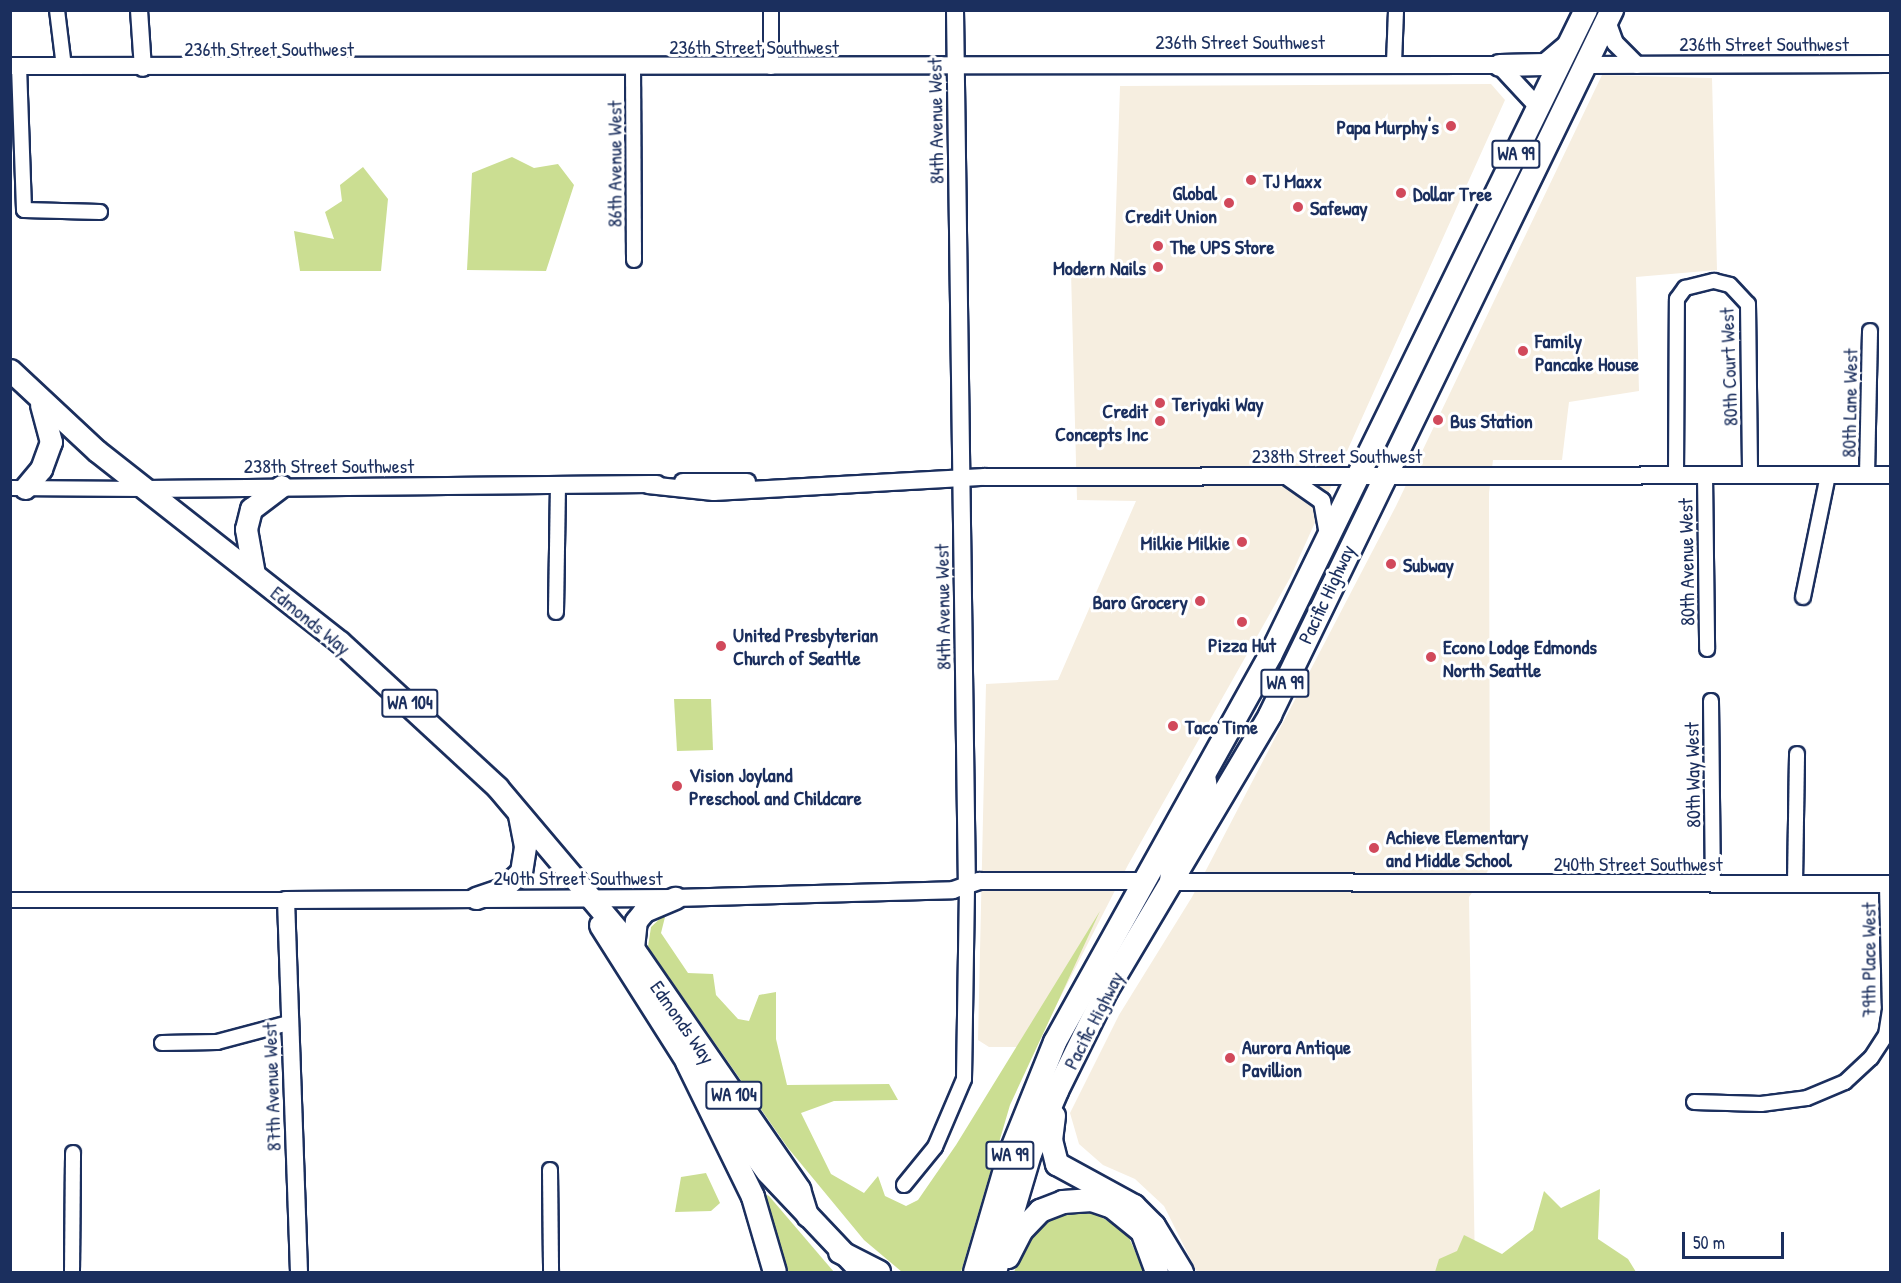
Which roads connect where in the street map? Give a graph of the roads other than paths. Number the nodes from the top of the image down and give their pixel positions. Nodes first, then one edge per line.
1 (57, 10) edge
2 (139, 10) edge
3 (771, 10) edge
4 (955, 10) edge
5 (1396, 10) edge
6 (1586, 10) edge
7 (1606, 14) edge
8 (1569, 44) junction
9 (1394, 63) junction
10 (956, 64) junction
11 (1498, 64) junction
12 (1890, 64) edge
13 (1585, 65) junction
14 (1637, 65) junction
15 (15, 66) edge
16 (64, 67) junction
17 (771, 67) junction
18 (143, 68) junction
19 (633, 68) junction
20 (1538, 106) junction
21 (100, 212) dead end
22 (634, 260) dead end
23 (1870, 331) dead end
24 (10, 370) edge
25 (41, 404) junction
26 (1359, 475) junction
27 (1384, 475) junction
28 (1676, 475) junction
29 (1705, 475) junction
30 (1750, 475) junction
31 (1828, 475) junction
32 (1867, 475) junction
33 (1890, 475) edge
34 (1285, 477) junction
35 (961, 479) junction
36 (281, 486) junction
37 (558, 486) junction
38 (18, 488) edge
39 (146, 489) junction
40 (1328, 539) junction
41 (254, 574) junction
42 (1803, 597) dead end
43 (556, 612) dead end
44 (1707, 649) dead end
45 (1711, 701) dead end
46 (1797, 754) dead end
47 (1204, 776) junction
48 (518, 812) junction
49 (1145, 881) junction
50 (1170, 882) junction
51 (1713, 884) junction
52 (1795, 884) junction
53 (1889, 884) edge
54 (967, 885) junction
55 (476, 898) junction
56 (585, 898) junction
57 (675, 898) junction
58 (10, 900) edge
59 (286, 900) junction
60 (633, 948) junction
61 (1112, 982) junction
62 (289, 1023) junction
63 (162, 1043) dead end
64 (687, 1062) junction
65 (1057, 1091) junction
66 (1694, 1102) dead end
67 (73, 1153) dead end
68 (550, 1170) dead end
69 (904, 1185) dead end
70 (807, 1215) junction
71 (840, 1252) junction
72 (72, 1272) edge
73 (299, 1272) edge
74 (551, 1272) edge
75 (775, 1272) edge
76 (864, 1272) edge
77 (879, 1272) edge
78 (975, 1272) edge
79 (995, 1272) edge
80 (1002, 1272) edge
81 (1157, 1272) edge
82 (1182, 1272) edge

1 - 16 street
2 - 18 street
3 - 17 street
4 - 10 street, 84th Avenue West
5 - 9 street
6 - 8 highway, Pacific Highway / WA 99
7 - 13 highway, Pacific Highway / WA 99
7 - 14 street
8 - 11 main road
8 - 20 highway, Pacific Highway / WA 99
9 - 10 street, 236th Street Southwest
9 - 11 street, 236th Street Southwest
10 - 17 street, 236th Street Southwest
10 - 35 street, 84th Avenue West
11 - 20 street
12 - 14 street, 236th Street Southwest
13 - 14 street, 236th Street Southwest
13 - 27 highway, Pacific Highway / WA 99
15 - 16 street, 236th Street Southwest
15 - 21 street
16 - 18 street, 236th Street Southwest
17 - 19 street, 236th Street Southwest
18 - 19 street, 236th Street Southwest
19 - 22 street, 86th Avenue West
20 - 26 highway, Pacific Highway / WA 99
23 - 32 street, 80th Lane West
24 - 25 main road, Edmonds Way / WA 104
25 - 38 main road
25 - 39 main road, Edmonds Way / WA 104
26 - 27 street, 238th Street Southwest
26 - 34 street, 238th Street Southwest
26 - 40 highway, Pacific Highway / WA 99
27 - 28 street, 238th Street Southwest
27 - 50 highway, Pacific Highway / WA 99
28 - 29 street, 238th Street Southwest
28 - 30 street, 80th Court West
29 - 30 street, 238th Street Southwest
29 - 44 street, 80th Avenue West
30 - 31 street, 238th Street Southwest
31 - 32 street, 238th Street Southwest
31 - 42 street
32 - 33 street, 238th Street Southwest
34 - 35 street, 238th Street Southwest
34 - 40 street
35 - 37 street, 238th Street Southwest
35 - 54 street, 84th Avenue West
36 - 37 street, 238th Street Southwest
36 - 39 street, 238th Street Southwest
36 - 41 main road
37 - 43 street
38 - 39 street, 238th Street Southwest
39 - 41 main road, Edmonds Way / WA 104
40 - 47 highway, Pacific Highway / WA 99
41 - 48 main road, Edmonds Way / WA 104
45 - 51 street, 80th Way West
46 - 52 street
47 - 49 highway, Pacific Highway / WA 99
47 - 50 main road
48 - 55 main road
48 - 56 main road, Edmonds Way / WA 104
49 - 54 street, 240th Street Southwest
49 - 61 main road
49 - 78 highway, Pacific Highway / WA 99
50 - 51 street, 240th Street Southwest
50 - 61 highway, Pacific Highway / WA 99
51 - 52 street, 240th Street Southwest
52 - 53 street, 240th Street Southwest
53 - 66 street, 79th Place West
54 - 57 street, 240th Street Southwest
54 - 69 street, 84th Avenue West
55 - 56 street, 240th Street Southwest
55 - 59 street, 240th Street Southwest
56 - 57 street, 240th Street Southwest
56 - 60 main road, Edmonds Way / WA 104
56 - 64 main road, Edmonds Way / WA 104
57 - 60 main road
58 - 59 street, 240th Street Southwest
59 - 62 street, 87th Avenue West
60 - 70 main road, Edmonds Way / WA 104
61 - 65 highway, Pacific Highway / WA 99
62 - 63 street
62 - 73 street, 87th Avenue West
64 - 70 main road, Edmonds Way / WA 104
64 - 75 highway
65 - 79 highway, Pacific Highway / WA 99
65 - 82 highway
67 - 72 street
68 - 74 street
70 - 71 main road, Edmonds Way / WA 104
71 - 76 main road, Edmonds Way / WA 104
71 - 77 highway
80 - 81 highway

